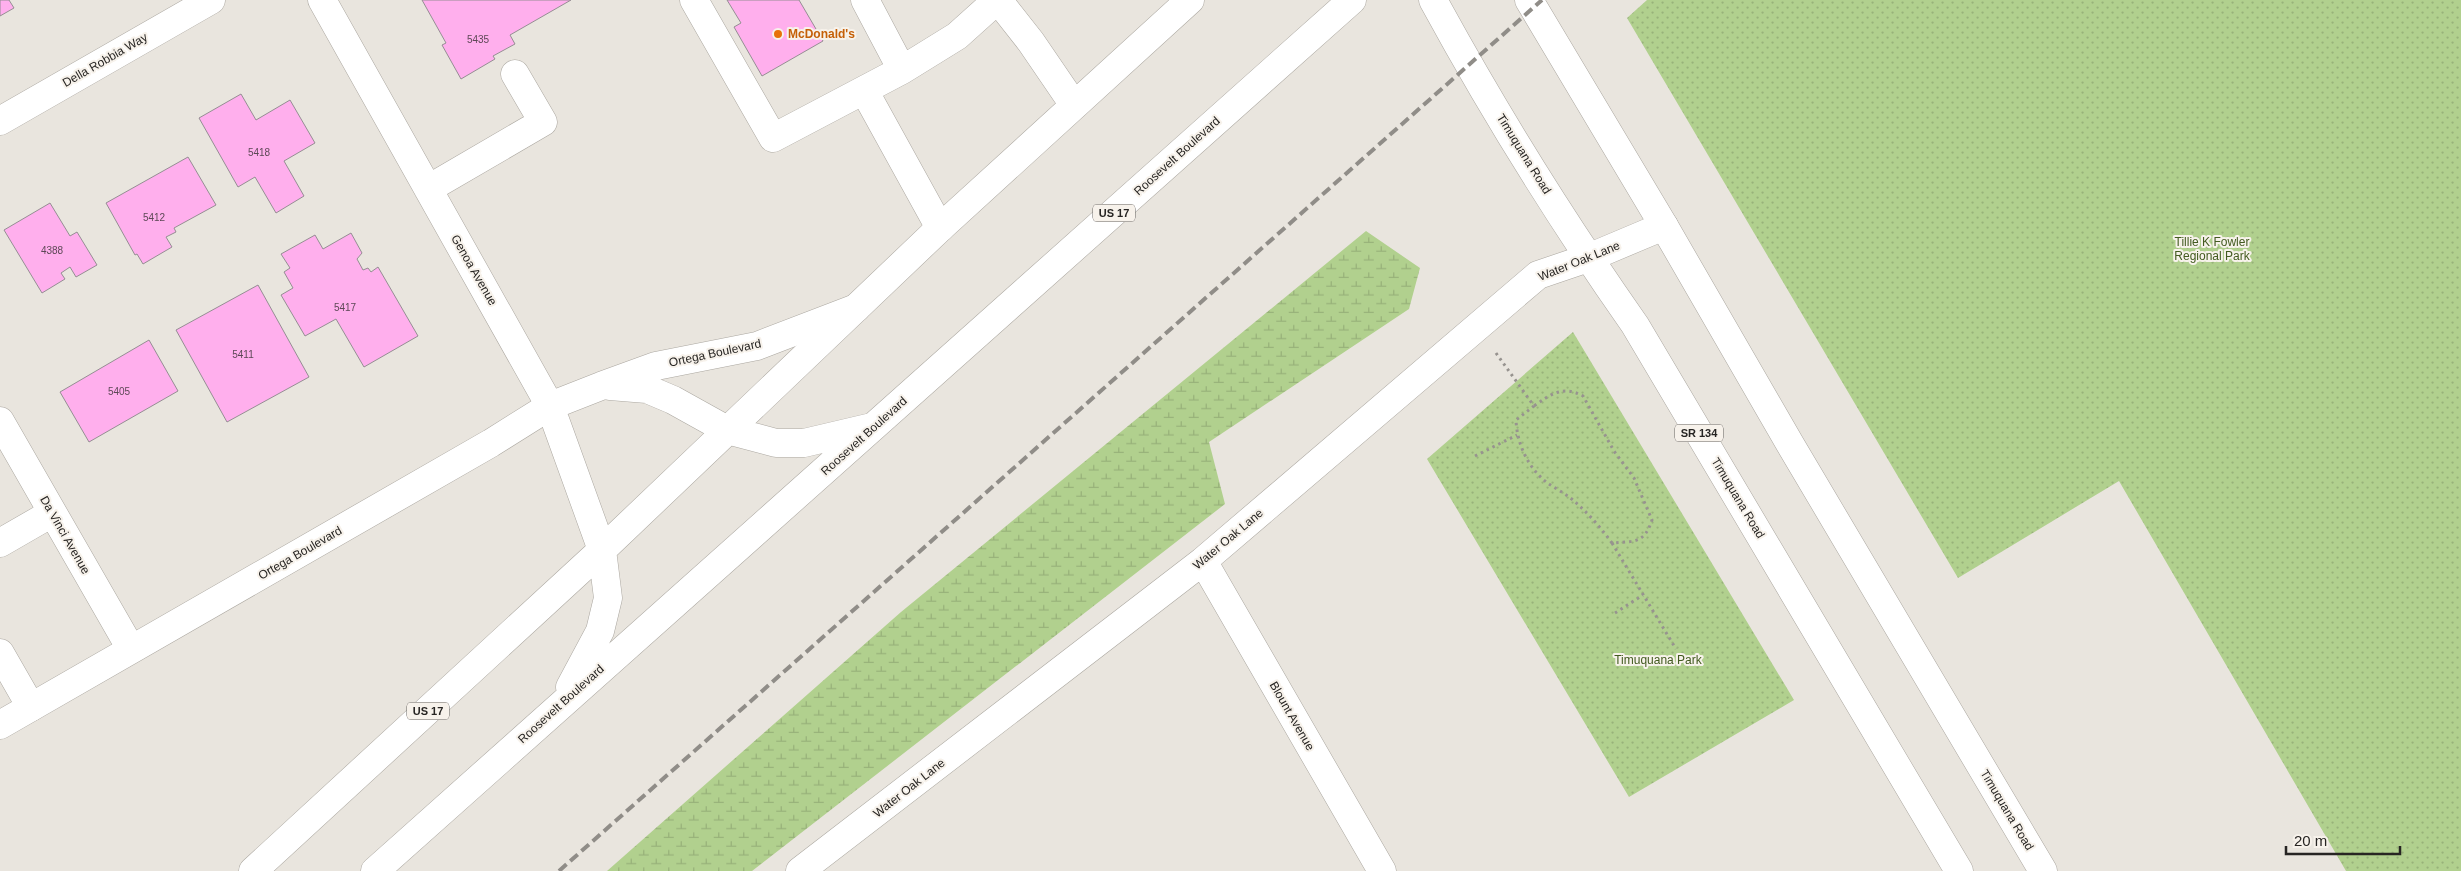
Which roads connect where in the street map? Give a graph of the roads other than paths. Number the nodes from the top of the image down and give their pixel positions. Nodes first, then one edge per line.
1 (211, 0) edge
2 (322, 0) edge
3 (694, 0) edge
4 (865, 0) edge
5 (997, 0) edge
6 (1190, 0) edge
7 (1352, 0) edge
8 (1433, 0) edge
9 (1529, 0) edge
10 (902, 70) junction
11 (515, 74) dead end
12 (864, 92) junction
13 (1074, 105) junction
14 (0, 121) edge
15 (428, 189) junction
16 (1664, 226) junction
17 (940, 228) junction
18 (1588, 258) junction
19 (856, 308) junction
20 (601, 386) junction
21 (550, 406) junction
22 (0, 421) edge
23 (875, 426) junction
24 (727, 430) junction
25 (52, 513) junction
26 (0, 543) edge
27 (602, 550) junction
28 (1203, 561) junction
29 (131, 649) junction
30 (0, 653) edge
31 (562, 702) junction
32 (31, 707) junction
33 (0, 725) edge
34 (810, 868) edge
35 (253, 871) edge
36 (375, 871) edge
37 (1382, 871) edge
38 (1959, 871) edge
39 (2043, 871) edge

1 - 14 main road, Della Robbia Way
2 - 15 main road, Genoa Avenue
3 - 12 main road
4 - 10 main road
5 - 10 main road
5 - 13 main road
6 - 13 main road, US 17
7 - 23 main road, Roosevelt Boulevard / US 17
8 - 18 main road, Timuquana Road / SR 134
9 - 16 main road, Timuquana Road
10 - 12 main road
11 - 15 main road
12 - 17 main road
13 - 17 main road, US 17
15 - 21 main road, Genoa Avenue
16 - 18 main road, Water Oak Lane
16 - 39 main road, Timuquana Road
17 - 19 main road, US 17
18 - 28 main road, Water Oak Lane
18 - 38 main road, Timuquana Road / SR 134
19 - 20 main road, Ortega Boulevard
19 - 24 main road, US 17
20 - 21 main road, Ortega Boulevard
20 - 24 main road, Ortega Boulevard
21 - 27 main road, Genoa Avenue
21 - 29 main road, Ortega Boulevard
22 - 25 main road, Da Vinci Avenue
23 - 24 main road, Ortega Boulevard
23 - 31 main road, Roosevelt Boulevard / US 17
24 - 27 main road, US 17
25 - 26 main road
25 - 29 main road, Da Vinci Avenue
27 - 31 main road, Genoa Avenue
27 - 35 main road, US 17
28 - 34 main road, Water Oak Lane
28 - 37 main road, Blount Avenue
29 - 32 main road, Ortega Boulevard
30 - 32 main road
31 - 36 main road, Roosevelt Boulevard / US 17
32 - 33 main road, Ortega Boulevard

